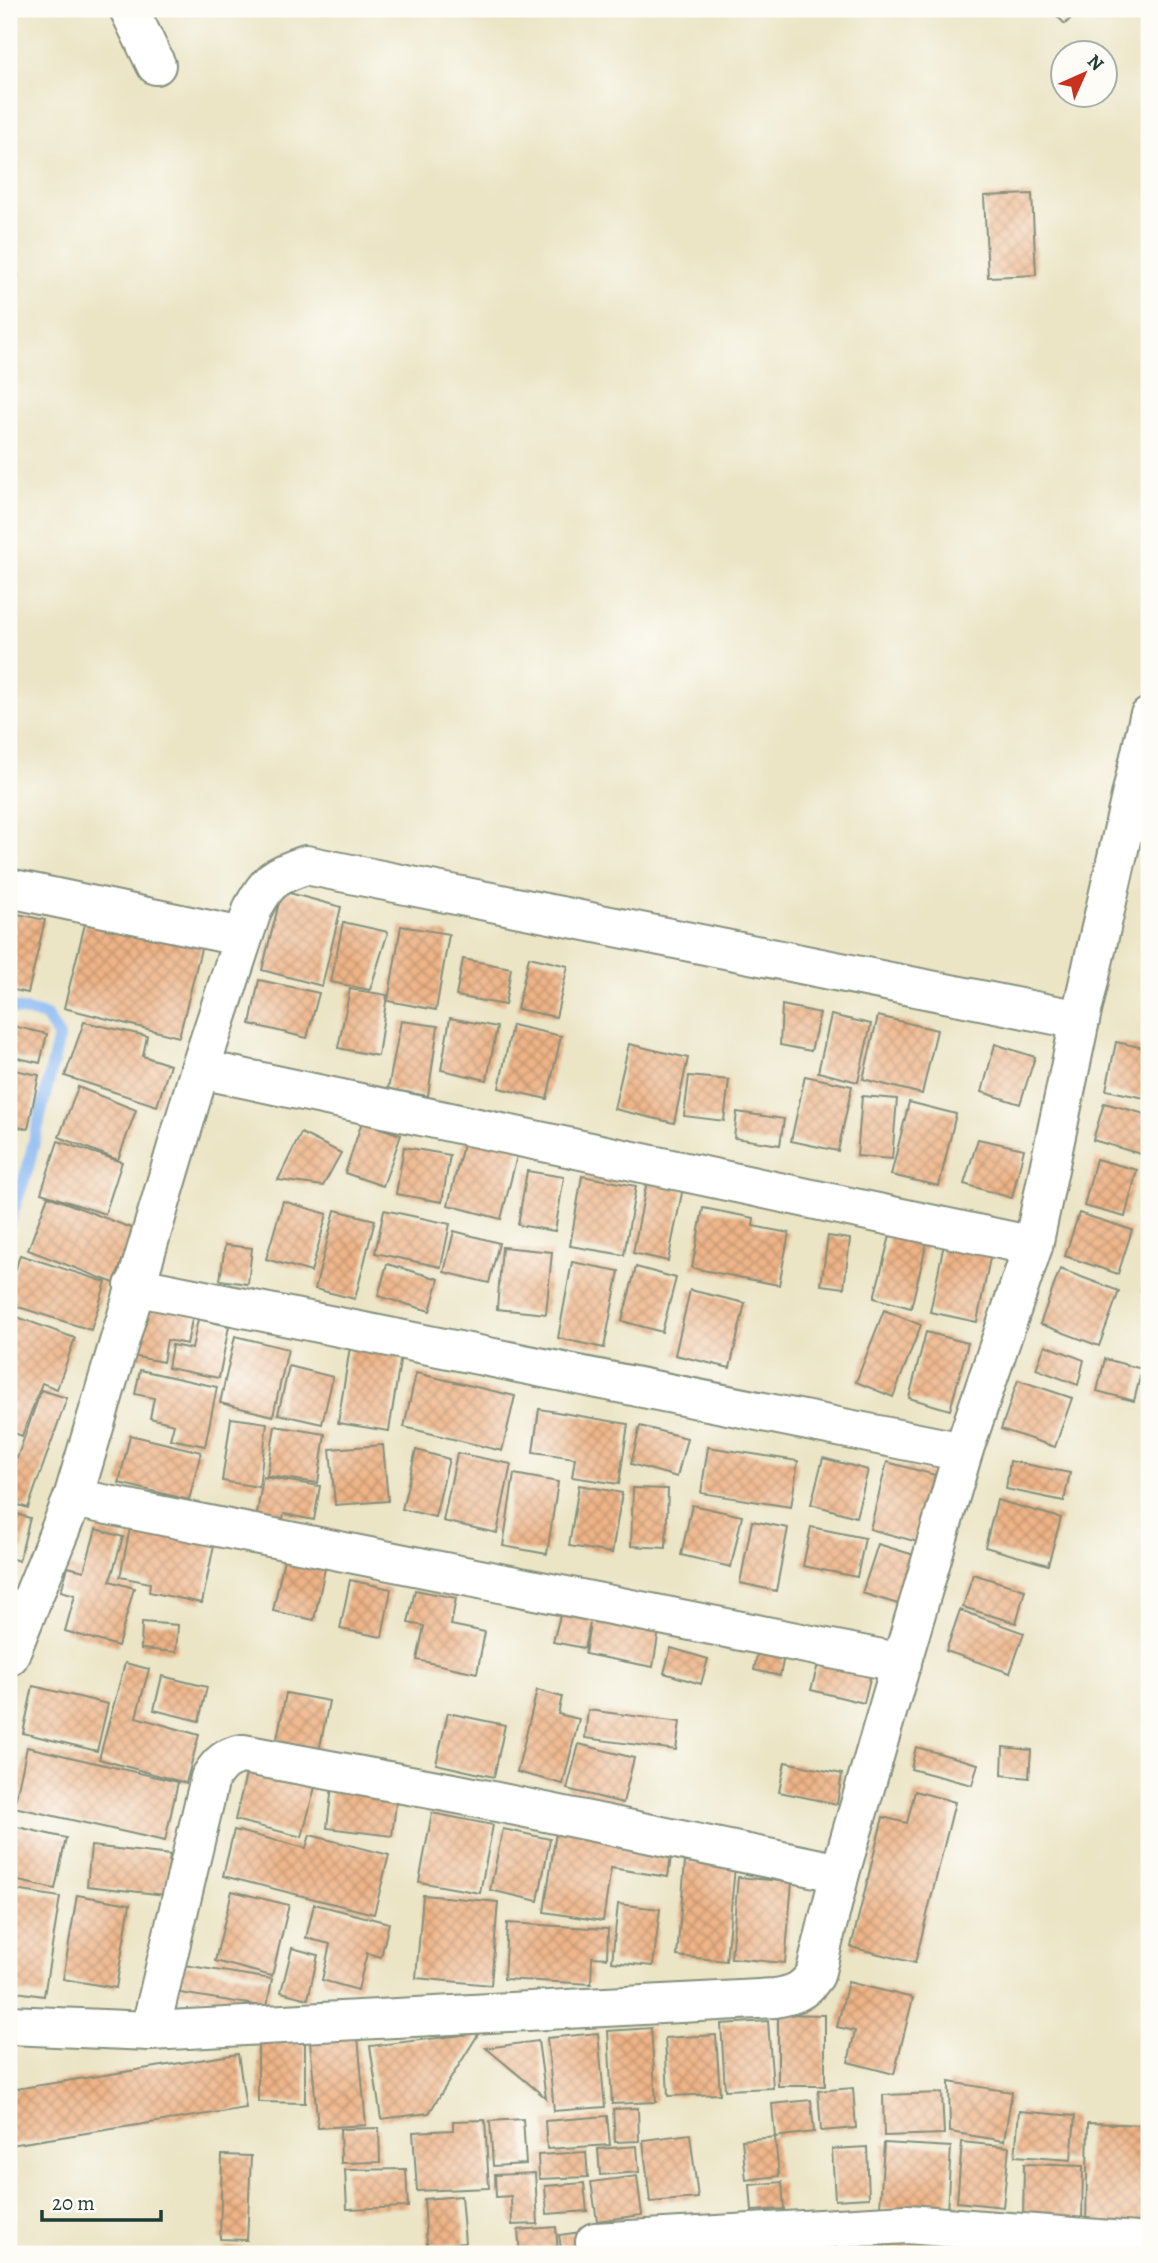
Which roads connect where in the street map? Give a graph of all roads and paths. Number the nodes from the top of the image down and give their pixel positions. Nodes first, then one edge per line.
1 (129, 9) edge
2 (156, 65) dead end
3 (1149, 717) edge
4 (9, 888) edge
5 (243, 937) junction
6 (1080, 1020) junction
7 (200, 1069) junction
8 (1033, 1246) junction
9 (134, 1286) junction
10 (963, 1452) junction
11 (73, 1498) junction
12 (9, 1656) edge
13 (902, 1663) junction
14 (840, 1873) junction
15 (9, 2025) edge
16 (150, 2031) junction
17 (595, 2242) dead end
18 (1149, 2243) edge

1 - 2 street
3 - 6 street
4 - 5 street
5 - 6 street
5 - 7 street
6 - 8 street
7 - 8 street
7 - 9 street
8 - 10 street
9 - 10 street
9 - 11 street
10 - 13 street
11 - 12 street
11 - 13 street
13 - 14 street
14 - 16 street
14 - 16 street
15 - 16 street
17 - 18 street

